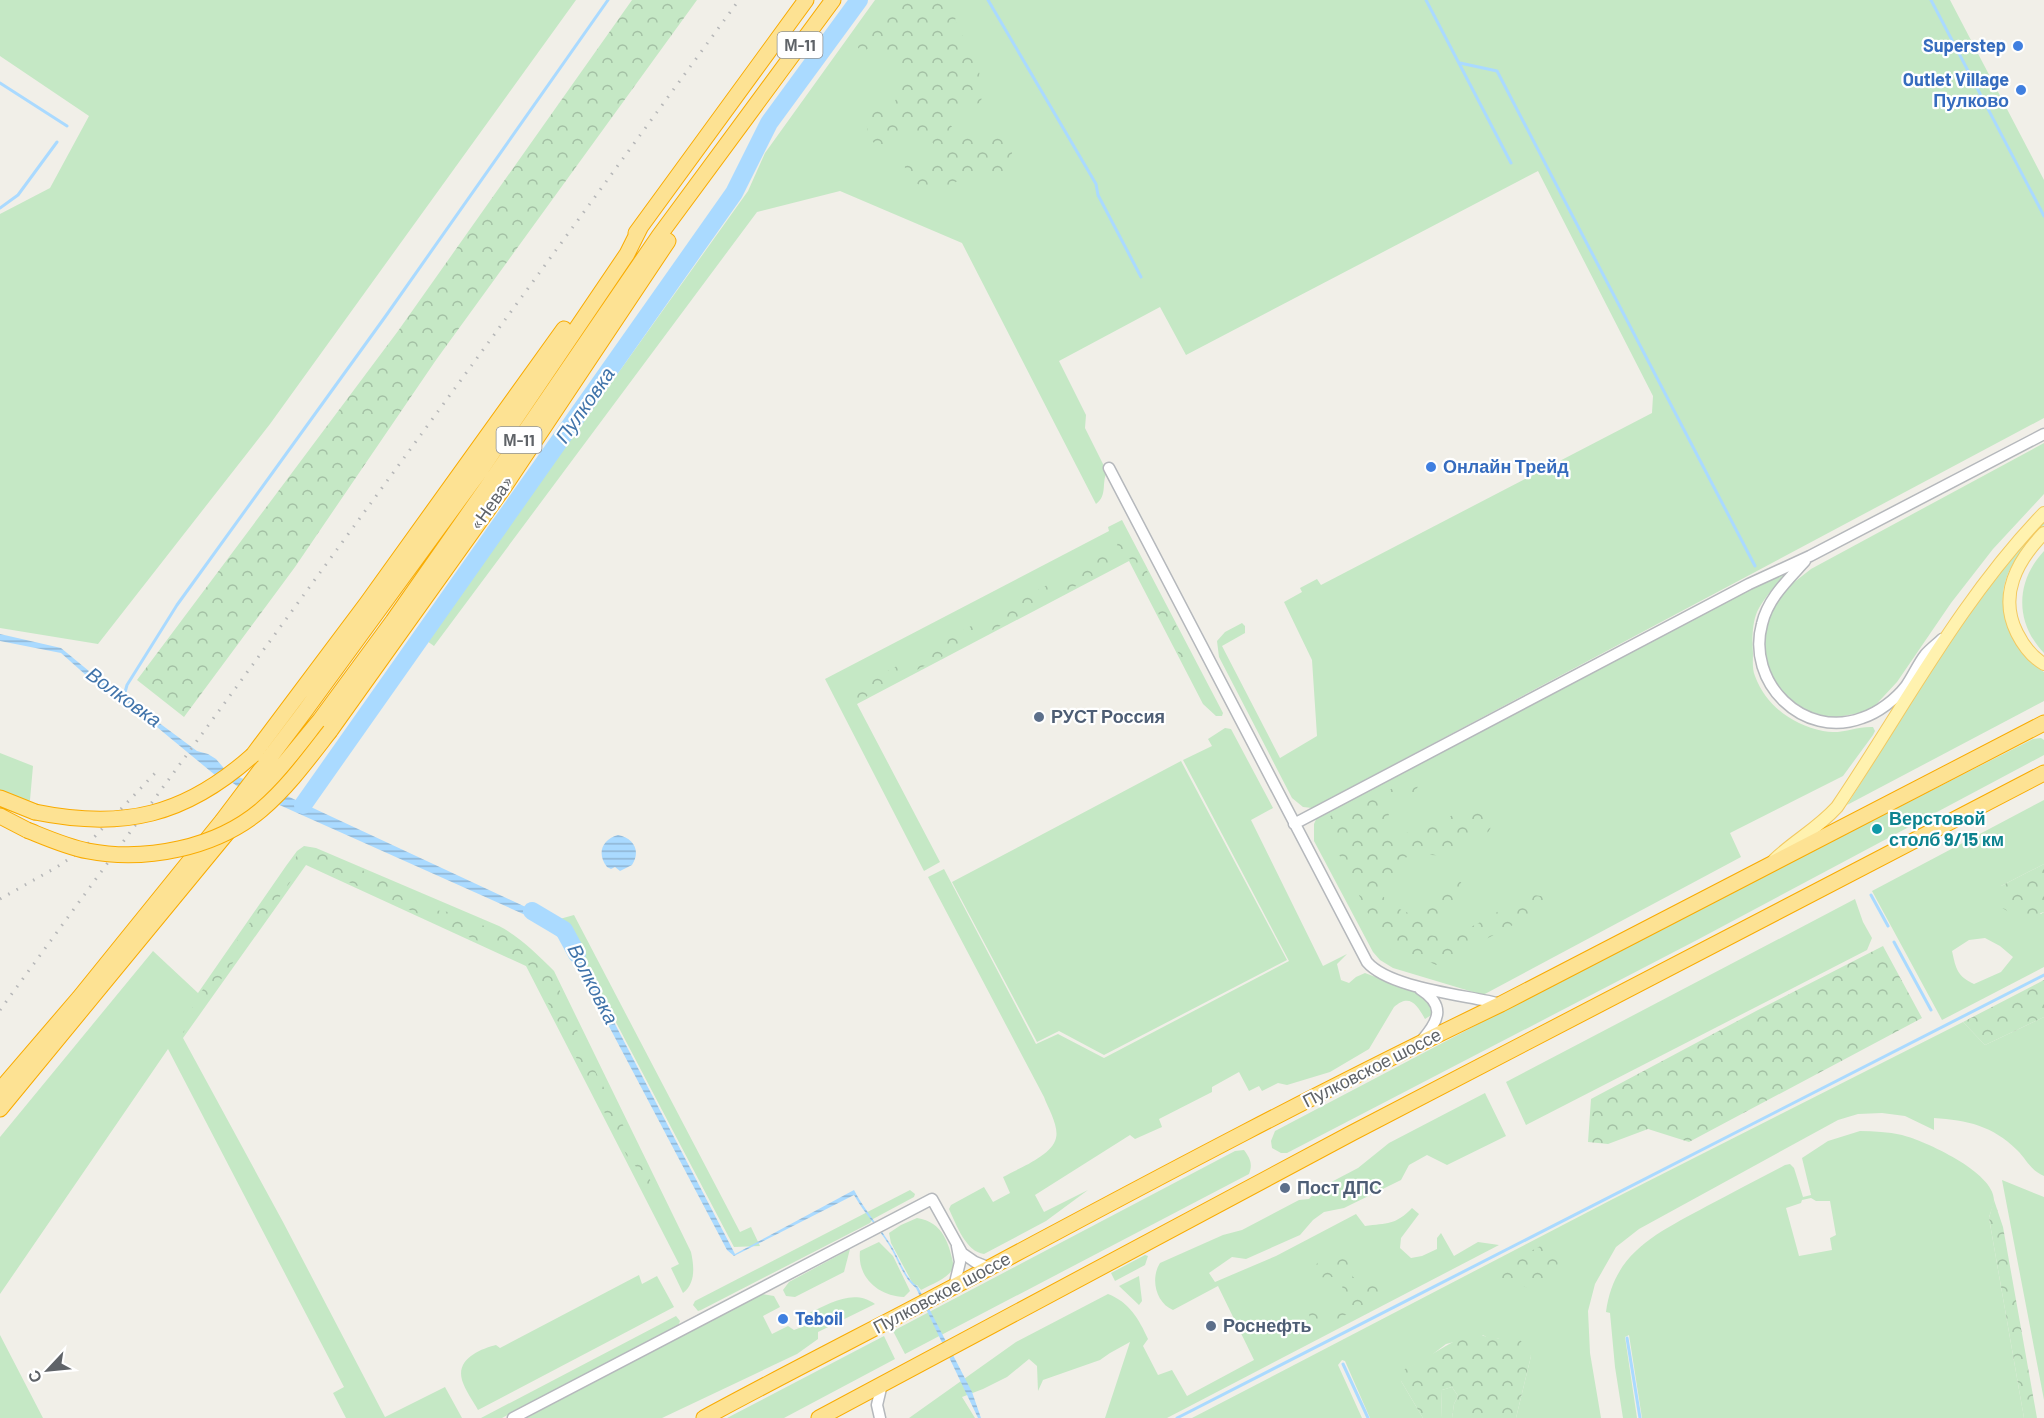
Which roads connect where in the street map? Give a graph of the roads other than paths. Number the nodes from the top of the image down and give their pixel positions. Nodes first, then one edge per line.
1 (806, 0) edge
2 (833, 0) edge
3 (2044, 434) edge
4 (1109, 468) dead end
5 (2044, 513) edge
6 (2044, 533) edge
7 (1810, 556) junction
8 (1949, 633) junction
9 (2044, 664) edge
10 (300, 706) junction
11 (2044, 723) edge
12 (325, 725) junction
13 (2044, 728) edge
14 (2013, 739) junction
15 (2044, 767) edge
16 (2044, 772) edge
17 (2028, 781) junction
18 (0, 798) edge
19 (0, 816) edge
20 (1294, 824) junction
21 (1770, 863) junction
22 (1415, 985) junction
23 (1501, 1004) junction
24 (1420, 1042) junction
25 (0, 1090) edge
26 (0, 1109) edge
27 (957, 1246) junction
28 (990, 1268) junction
29 (954, 1287) junction
30 (882, 1383) junction
31 (513, 1418) edge
32 (704, 1418) edge
33 (820, 1418) edge
34 (880, 1418) edge

1 - 10 highway, «Нева» / М-11
2 - 12 highway, «Нева» / М-11
3 - 7 street
4 - 20 street
5 - 8 main road
6 - 9 main road
7 - 8 street
7 - 20 street
8 - 21 main road
10 - 18 highway, bridge
10 - 25 highway
11 - 14 highway, Пулковское шоссе
12 - 19 highway, bridge
12 - 26 highway
13 - 14 highway
14 - 21 highway, Пулковское шоссе
15 - 17 highway
16 - 17 highway
17 - 30 highway
20 - 22 street
21 - 23 highway, Пулковское шоссе
22 - 23 street
22 - 24 street
23 - 24 highway, Пулковское шоссе
24 - 28 highway, Пулковское шоссе
27 - 28 street
27 - 29 street
27 - 31 street
28 - 29 highway, Пулковское шоссе
29 - 32 highway, Пулковское шоссе
30 - 33 highway
30 - 34 street

